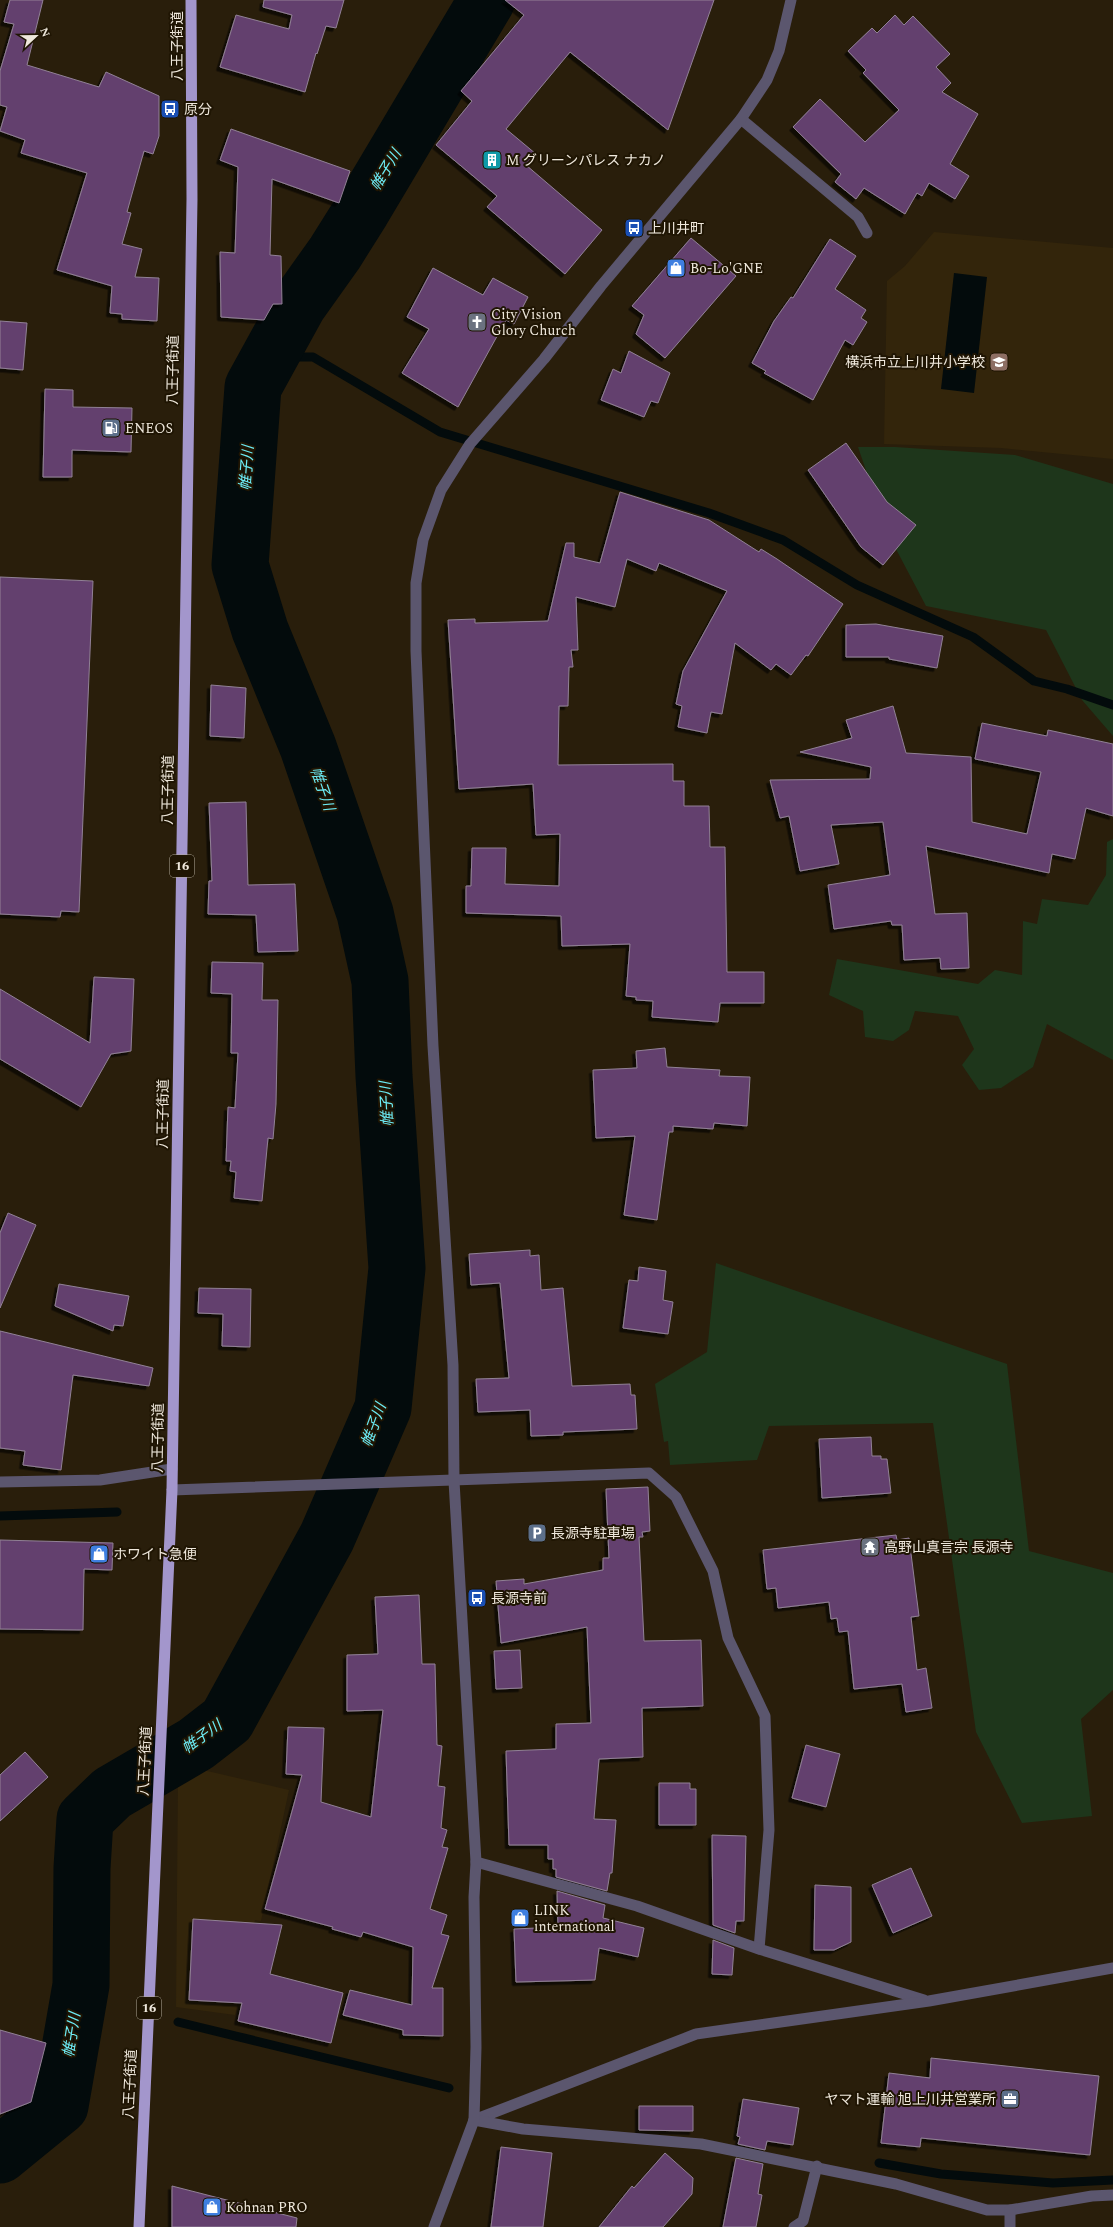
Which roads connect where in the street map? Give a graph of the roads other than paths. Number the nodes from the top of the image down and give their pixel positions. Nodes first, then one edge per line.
1 (191, 0) edge
2 (791, 0) edge
3 (741, 119) junction
4 (867, 233) dead end
5 (172, 1469) junction
6 (454, 1481) junction
7 (0, 1482) edge
8 (172, 1490) junction
9 (476, 1862) junction
10 (759, 1949) junction
11 (1113, 1968) edge
12 (929, 2001) junction
13 (474, 2120) junction
14 (817, 2166) junction
15 (1113, 2195) edge
16 (1010, 2210) junction
17 (138, 2227) edge
18 (434, 2227) edge
19 (794, 2227) edge
20 (1010, 2227) edge

1 - 5 highway, 八王子街道 / 16
2 - 3 street
3 - 4 street
3 - 6 street
5 - 7 street
5 - 8 highway, 八王子街道 / 16
6 - 8 street
6 - 9 street
6 - 10 street
8 - 17 highway, 八王子街道 / 16
9 - 10 street
9 - 13 street
10 - 12 street
11 - 12 street
12 - 13 street
13 - 14 street
13 - 18 street
14 - 16 street
14 - 19 street
15 - 16 street
16 - 20 street

